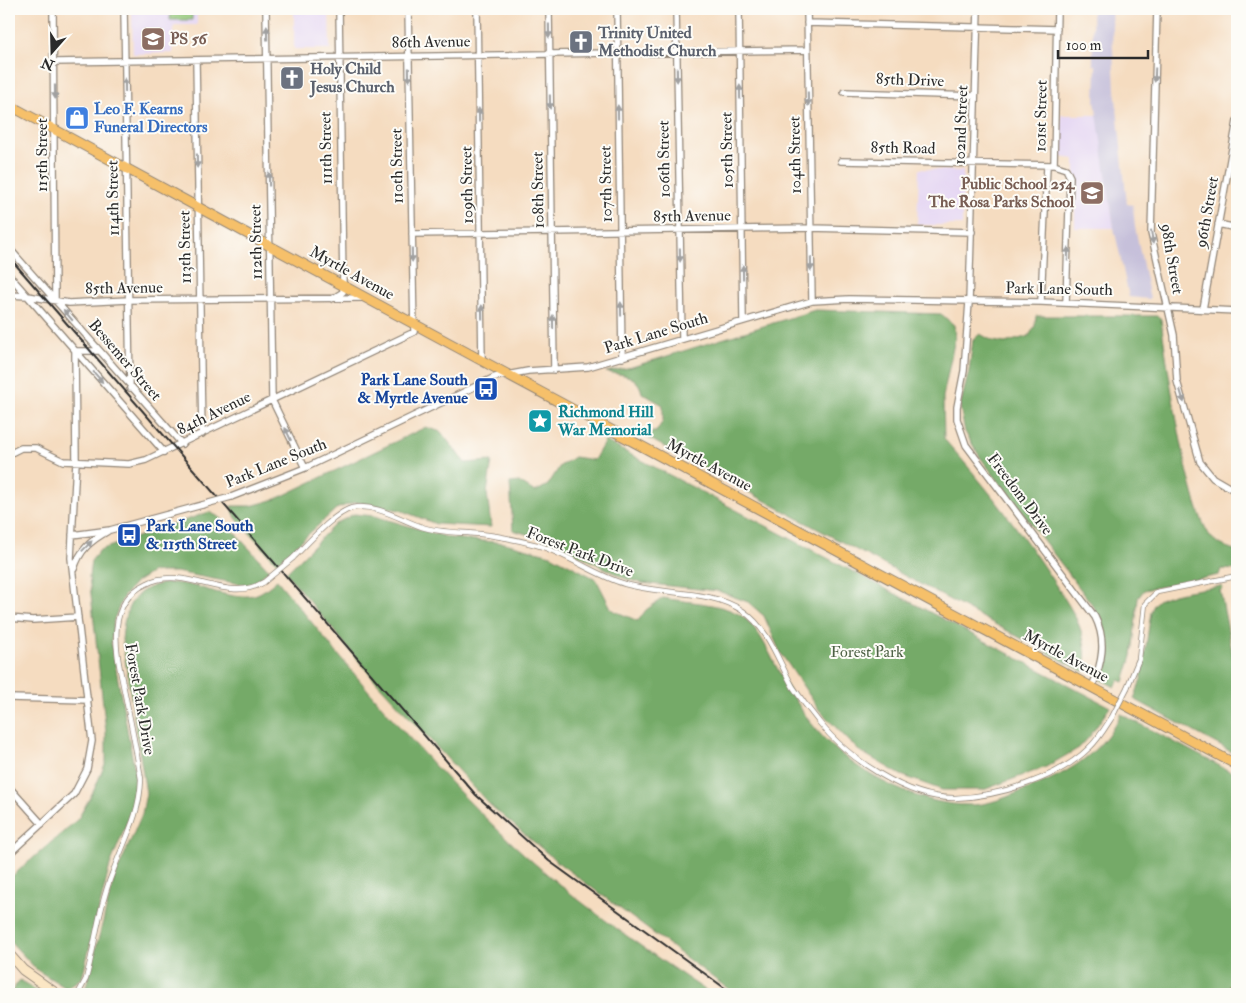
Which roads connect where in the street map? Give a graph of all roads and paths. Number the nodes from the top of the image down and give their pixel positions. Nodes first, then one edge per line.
1 (54, 9) edge
2 (124, 9) edge
3 (266, 9) edge
4 (339, 9) edge
5 (408, 9) edge
6 (477, 9) edge
7 (549, 9) edge
8 (617, 9) edge
9 (676, 9) edge
10 (739, 9) edge
11 (807, 9) edge
12 (978, 9) edge
13 (1057, 9) edge
14 (1157, 9) edge
15 (807, 23) junction
16 (978, 27) junction
17 (1057, 29) junction
18 (808, 50) junction
19 (740, 51) junction
20 (618, 52) junction
21 (676, 52) junction
22 (478, 54) junction
23 (549, 54) junction
24 (409, 56) junction
25 (338, 57) junction
26 (267, 58) junction
27 (125, 60) junction
28 (196, 60) junction
29 (54, 62) junction
30 (844, 92) dead end
31 (976, 96) junction
32 (9, 105) edge
33 (1237, 121) edge
34 (56, 130) junction
35 (1234, 158) edge
36 (841, 160) dead end
37 (974, 164) junction
38 (1050, 166) junction
39 (127, 169) junction
40 (198, 206) junction
41 (1218, 224) junction
42 (810, 228) junction
43 (1237, 228) edge
44 (742, 229) junction
45 (679, 230) junction
46 (620, 231) junction
47 (552, 232) junction
48 (972, 232) junction
49 (481, 233) junction
50 (412, 234) junction
51 (270, 245) junction
52 (9, 248) edge
53 (9, 275) edge
54 (343, 286) junction
55 (9, 295) edge
56 (28, 296) junction
57 (366, 298) junction
58 (55, 300) junction
59 (128, 300) junction
60 (200, 300) junction
61 (270, 300) junction
62 (330, 300) junction
63 (812, 301) junction
64 (970, 302) junction
65 (1041, 302) junction
66 (1066, 303) junction
67 (1167, 307) junction
68 (1203, 309) junction
69 (1237, 311) edge
70 (743, 320) junction
71 (413, 323) junction
72 (682, 339) junction
73 (75, 351) junction
74 (98, 351) junction
75 (622, 358) junction
76 (482, 361) junction
77 (554, 370) junction
78 (508, 374) junction
79 (130, 388) junction
80 (272, 400) junction
81 (202, 434) junction
82 (182, 444) junction
83 (164, 452) junction
84 (9, 454) edge
85 (76, 462) junction
86 (305, 468) junction
87 (1237, 492) edge
88 (110, 530) junction
89 (72, 535) junction
90 (73, 571) junction
91 (1237, 576) edge
92 (9, 618) edge
93 (78, 618) junction
94 (1092, 687) junction
95 (9, 698) edge
96 (88, 700) junction
97 (1237, 765) edge
98 (9, 787) edge
99 (42, 824) junction
100 (9, 854) edge
101 (9, 954) edge
102 (57, 994) edge
103 (78, 994) edge

1 - 29 street, 115th Street
2 - 27 street, 114th Street
26 -> 3 street, 112th Street
4 - 25 street, 111th Street
5 - 24 street, 110th Street
6 - 22 street, 109th Street
7 -> 23 street, 108th Street
8 - 20 street, 107th Street
9 - 21 street, 106th Street
10 - 19 street, 105th Street
11 - 15 street, 104th Street
12 - 16 street, 102nd Street
13 - 17 street, 101st Street
14 -> 67 street, 98th Street
15 - 16 street
15 - 18 street, 104th Street
16 - 17 street
16 - 31 street, 102nd Street
17 - 38 street, 101st Street
18 - 19 street, 86th Avenue
18 -> 42 street, 104th Street
19 - 21 street, 86th Avenue
44 -> 19 street, 105th Street
20 - 21 street, 86th Avenue
20 - 23 street, 86th Avenue
46 -> 20 street, 107th Street
21 -> 45 street, 106th Street
22 - 23 street, 86th Avenue
22 - 24 street, 86th Avenue
49 -> 22 street, 109th Street
23 -> 47 street, 108th Street
24 - 25 street, 86th Avenue
24 -> 50 street, 110th Street
25 - 26 street, 86th Avenue
25 - 54 street, 111th Street
26 - 28 street, 86th Avenue
51 -> 26 street, 112th Street
27 - 28 street, 86th Avenue
27 - 29 street, 86th Avenue
39 -> 27 street, 114th Street
28 -> 40 street, 113th Street
29 -> 34 street, 115th Street
30 - 31 street, 85th Drive
31 - 37 street, 102nd Street
32 - 34 main road, Myrtle Avenue
33 - 35 street, 96th Street
34 - 39 main road, Myrtle Avenue
34 - 58 street, 115th Street
35 - 41 street, 96th Street
36 - 37 street, 85th Road
37 - 38 street, 85th Road
37 - 48 street, 102nd Street
38 - 65 street, 101st Street
66 -> 38 street, 101st Street
39 - 40 main road, Myrtle Avenue
39 - 59 street, 114th Street
40 - 51 main road, Myrtle Avenue
40 - 60 street, 113th Street
41 - 43 street
41 - 68 street, 96th Street
42 - 44 street, 85th Avenue
42 - 48 street, 85th Avenue
42 -> 63 street, 104th Street
44 - 45 street, 85th Avenue
70 -> 44 street, 105th Street
45 - 46 street, 85th Avenue
45 -> 72 street, 106th Street
46 - 47 street, 85th Avenue
75 -> 46 street, 107th Street
47 - 49 street, 85th Avenue
77 -> 47 street, 108th Street
48 - 64 street, 102nd Street
49 - 50 street, 85th Avenue
76 -> 49 street, 109th Street
50 -> 71 street, 110th Street
51 - 54 main road, Myrtle Avenue
51 - 61 street, 112th Street
52 - 58 street, Bessemer Street
53 - 56 street
54 - 57 main road, Myrtle Avenue
54 - 62 street
55 - 56 street, 85th Avenue
56 - 58 street, 85th Avenue
56 - 73 street
57 - 62 street, 85th Avenue
57 - 71 main road, Myrtle Avenue
58 - 59 street, 85th Avenue
74 -> 58 street, Bessemer Street
59 - 60 street, 85th Avenue
59 - 79 street, 114th Street
60 - 61 street, 85th Avenue
60 - 81 street, 113th Street
61 - 62 street, 85th Avenue
61 - 80 street, 112th Street
63 - 64 street, Park Lane South
63 - 70 street, Park Lane South
64 - 65 street, Park Lane South
64 - 94 street, Freedom Drive
65 - 66 street, Park Lane South
66 - 67 street, Park Lane South
67 - 68 street, Park Lane South
67 -> 87 street, 98th Street
68 - 69 street, Park Lane South
70 - 72 street, Park Lane South
71 - 76 main road, Myrtle Avenue
71 - 80 street, 84th Avenue
72 - 75 street, Park Lane South
73 - 74 street
73 -> 83 street
73 - 85 street
74 - 79 street, Bessemer Street
75 - 77 street, Park Lane South
76 - 78 main road, Myrtle Avenue
77 - 78 street, Park Lane South
78 - 86 street, Park Lane South
78 - 94 main road, Myrtle Avenue
79 - 82 street, Bessemer Street
80 - 81 street, 84th Avenue
86 -> 80 street, 112th Street
81 - 82 street, 84th Avenue
82 - 83 street, 84th Avenue
83 - 85 street, 84th Avenue
84 - 85 street, 84th Avenue
85 - 89 street
86 - 88 street, Park Lane South, bridge
88 - 89 street, Park Lane South
90 -> 88 street, Park Lane South
89 - 90 street
90 - 93 street
91 - 103 street, Forest Park Drive, bridge
92 - 93 street
93 - 96 street
94 - 97 main road, Myrtle Avenue
95 - 96 street
96 - 99 street
98 - 99 street
99 - 100 street
101 - 102 main road

